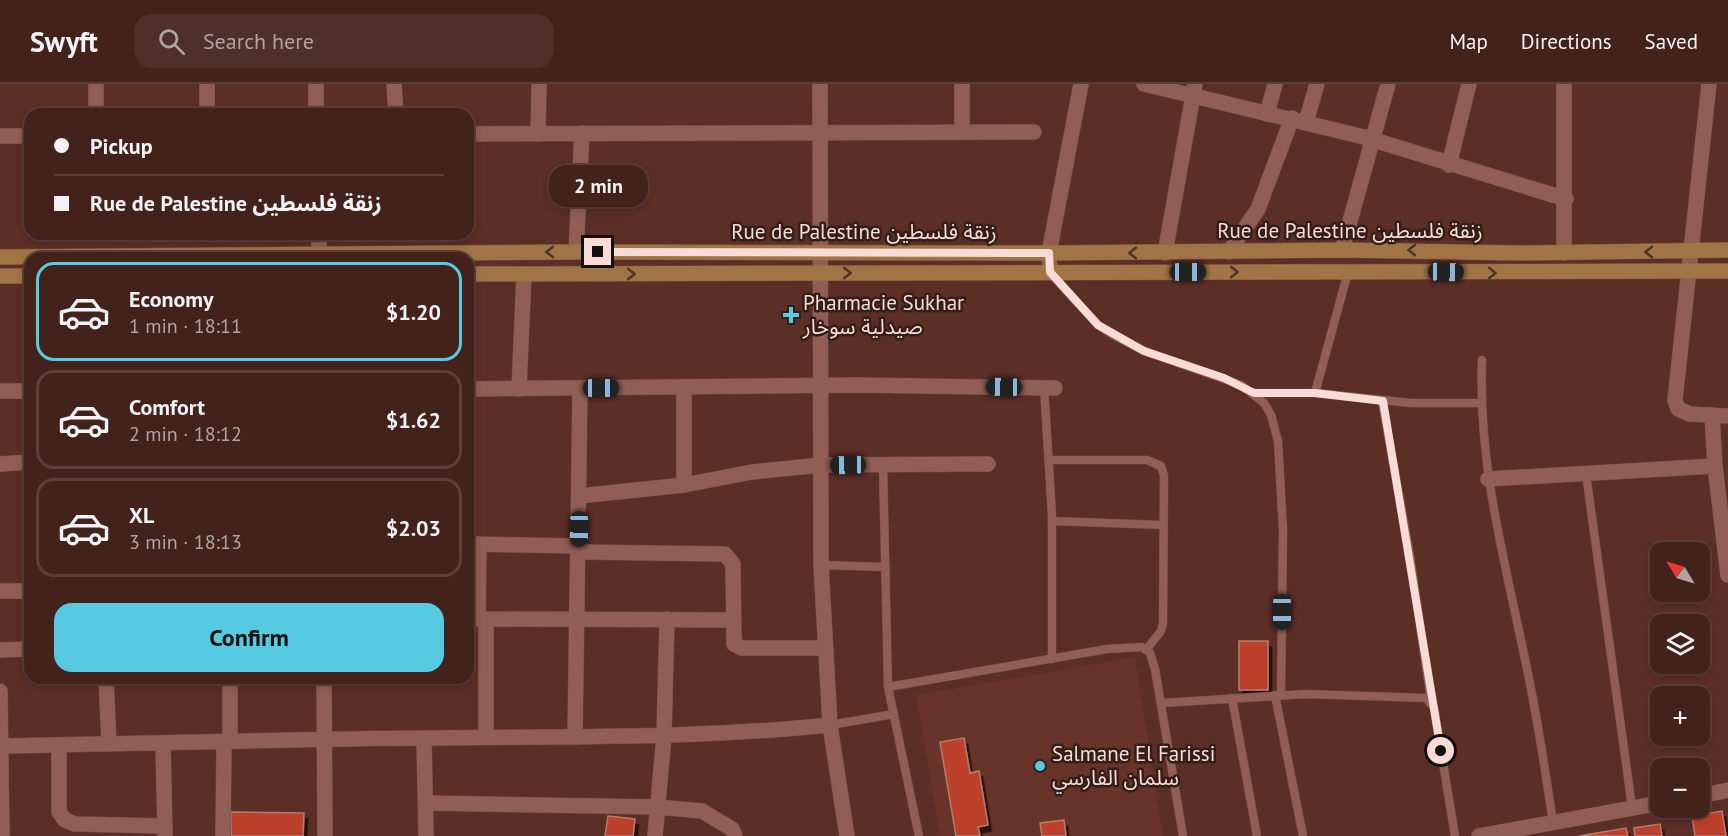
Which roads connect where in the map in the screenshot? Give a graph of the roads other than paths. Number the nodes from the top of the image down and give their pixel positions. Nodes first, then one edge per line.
1 (96, 84) edge
2 (207, 84) edge
3 (316, 84) edge
4 (394, 84) edge
5 (539, 84) edge
6 (820, 84) edge
7 (962, 84) edge
8 (1081, 84) edge
9 (1144, 84) edge
10 (1275, 84) edge
11 (1317, 84) edge
12 (1388, 84) edge
13 (1469, 84) edge
14 (1564, 84) edge
15 (1709, 84) edge
16 (1193, 89) edge
17 (96, 108) edge
18 (207, 108) edge
19 (316, 108) edge
20 (396, 108) edge
21 (1267, 114) junction
22 (1299, 120) junction
23 (962, 130) junction
24 (819, 132) junction
25 (1034, 132) dead end
26 (474, 134) edge
27 (538, 134) junction
28 (582, 134) junction
29 (0, 136) edge
30 (24, 136) edge
31 (1373, 139) junction
32 (1449, 165) junction
33 (1566, 199) junction
34 (1342, 250) junction
35 (1728, 250) edge
36 (576, 252) junction
37 (1229, 252) junction
38 (1691, 252) junction
39 (821, 253) junction
40 (1049, 253) junction
41 (1165, 253) junction
42 (1564, 253) junction
43 (474, 254) edge
44 (0, 257) edge
45 (24, 257) edge
46 (1690, 270) junction
47 (1728, 271) edge
48 (1050, 272) junction
49 (1348, 272) junction
50 (821, 273) junction
51 (474, 274) edge
52 (524, 274) junction
53 (0, 276) edge
54 (24, 276) edge
55 (1482, 360) dead end
56 (821, 386) junction
57 (1049, 387) joint
58 (580, 388) junction
59 (684, 388) junction
60 (474, 389) edge
61 (519, 389) junction
62 (0, 391) edge
63 (24, 391) edge
64 (1254, 393) junction
65 (1315, 393) junction
66 (1383, 401) junction
67 (1481, 403) junction
68 (1712, 414) junction
69 (1728, 416) edge
70 (1049, 460) junction
71 (24, 462) edge
72 (0, 464) edge
73 (988, 464) dead end
74 (821, 465) junction
75 (883, 465) junction
76 (1715, 466) junction
77 (1586, 474) junction
78 (1488, 479) junction
79 (684, 485) junction
80 (579, 496) junction
81 (1052, 521) junction
82 (1163, 525) junction
83 (474, 544) edge
84 (579, 549) junction
85 (821, 565) junction
86 (885, 567) junction
87 (1728, 575) edge
88 (0, 591) edge
89 (24, 591) edge
90 (477, 619) edge
91 (667, 619) junction
92 (576, 620) junction
93 (733, 620) junction
94 (825, 648) junction
95 (24, 649) edge
96 (0, 650) edge
97 (1146, 650) junction
98 (1052, 659) junction
99 (106, 684) edge
100 (230, 684) edge
101 (324, 684) edge
102 (888, 687) junction
103 (0, 691) edge
104 (1278, 695) junction
105 (1232, 698) junction
106 (1431, 701) junction
107 (1162, 703) junction
108 (894, 714) junction
109 (830, 725) junction
110 (664, 736) junction
111 (486, 737) junction
112 (576, 737) junction
113 (424, 738) junction
114 (324, 739) junction
115 (227, 742) junction
116 (164, 743) junction
117 (109, 744) junction
118 (59, 745) junction
119 (1, 746) edge
120 (1728, 790) edge
121 (1710, 794) edge
122 (426, 803) junction
123 (1650, 804) edge
124 (657, 807) junction
125 (1632, 807) junction
126 (1553, 822) junction
127 (165, 831) edge
128 (2, 836) edge
129 (223, 836) edge
130 (326, 836) edge
131 (426, 836) edge
132 (655, 836) edge
133 (735, 836) edge
134 (847, 836) edge
135 (920, 836) edge
136 (1183, 836) edge
137 (1257, 836) edge
138 (1303, 836) edge
139 (1455, 836) edge
140 (1479, 836) edge

1 - 17 street
2 - 18 street
3 - 19 street
4 - 20 street
5 - 27 street
6 - 24 street
7 - 23 street
8 - 40 street
9 - 16 street
10 - 21 street
11 - 22 street
12 - 31 street
13 - 32 street
14 - 33 street
15 - 38 street
16 - 21 street
16 - 41 street
21 - 22 street
22 - 31 street
22 - 37 street
23 - 24 street
23 - 25 street
24 - 28 street
24 - 39 street
26 - 27 street
27 - 28 street
28 - 36 street
29 - 30 street
31 - 32 street
31 - 34 street
32 - 33 street
33 - 42 street
34 - 37 main road, Rue de Palestine زنقة فلسطين
42 -> 34 main road, Rue de Palestine زنقة فلسطين
35 - 38 main road, Rue de Palestine زنقة فلسطين
36 - 39 main road, Rue de Palestine زنقة فلسطين
36 -> 43 main road, Rue de Palestine زنقة فلسطين
37 - 41 main road, Rue de Palestine زنقة فلسطين
38 -> 42 main road, Rue de Palestine زنقة فلسطين
38 - 46 street
39 - 40 main road, Rue de Palestine زنقة فلسطين
39 - 50 street
41 -> 40 main road, Rue de Palestine زنقة فلسطين
40 - 48 street
44 - 45 main road, Rue de Palestine زنقة فلسطين
46 - 47 main road, Rue de Palestine زنقة فلسطين
49 -> 46 main road, Rue de Palestine زنقة فلسطين
46 - 68 street
48 -> 49 main road, Rue de Palestine زنقة فلسطين
50 -> 48 main road, Rue de Palestine زنقة فلسطين
48 - 64 lane
49 - 65 lane
52 -> 50 main road, Rue de Palestine زنقة فلسطين
50 - 56 street
51 - 52 main road, Rue de Palestine زنقة فلسطين
52 - 61 street
53 - 54 main road
55 - 67 lane
56 - 57 street
56 - 59 street
56 - 74 street
57 - 70 lane
58 - 59 street
58 - 61 street
58 - 80 street
59 - 79 street
60 - 61 street
62 - 63 street
64 - 65 lane
64 - 104 lane
65 - 66 lane
66 - 67 lane
66 - 106 lane
67 - 78 lane
68 - 69 street
68 - 76 street
70 - 81 lane
70 - 82 lane
71 - 72 street
73 - 75 street
74 - 75 street
74 - 79 street
74 - 85 street
75 - 86 lane
76 - 77 street
76 - 87 street
77 - 78 street
77 - 125 lane
78 - 126 lane
79 - 80 street
80 - 84 street
81 - 82 lane
81 - 98 lane
82 - 97 lane
83 - 84 street
83 - 90 street
84 - 92 street
84 - 93 street
85 - 86 lane
85 - 94 street
86 - 102 lane
88 - 89 street
90 - 92 street
90 - 111 street
91 - 92 street
91 - 93 street
91 - 110 street
92 - 112 street
93 - 94 street
94 - 109 street
95 - 96 street
97 - 98 lane
97 - 107 lane
98 - 102 lane
99 - 117 street
100 - 115 street
101 - 114 street
102 - 108 lane
103 - 119 street
104 - 105 lane
104 - 106 lane
104 - 138 lane
105 - 107 lane
105 - 137 lane
106 - 139 lane
107 - 136 lane
108 - 109 lane
108 - 135 lane
109 - 110 street
109 - 134 street
110 - 112 street
110 - 124 street
111 - 112 street
111 - 113 street
113 - 114 street
113 - 122 street
114 - 115 street
114 - 130 street
115 - 116 street
115 - 129 street
116 - 117 street
116 - 127 street
117 - 118 street
118 - 119 street
118 - 127 street
119 - 128 street
120 - 121 street
122 - 124 street
122 - 131 street
123 - 125 street
124 - 132 street
124 - 133 street
125 - 126 street
126 - 140 street

